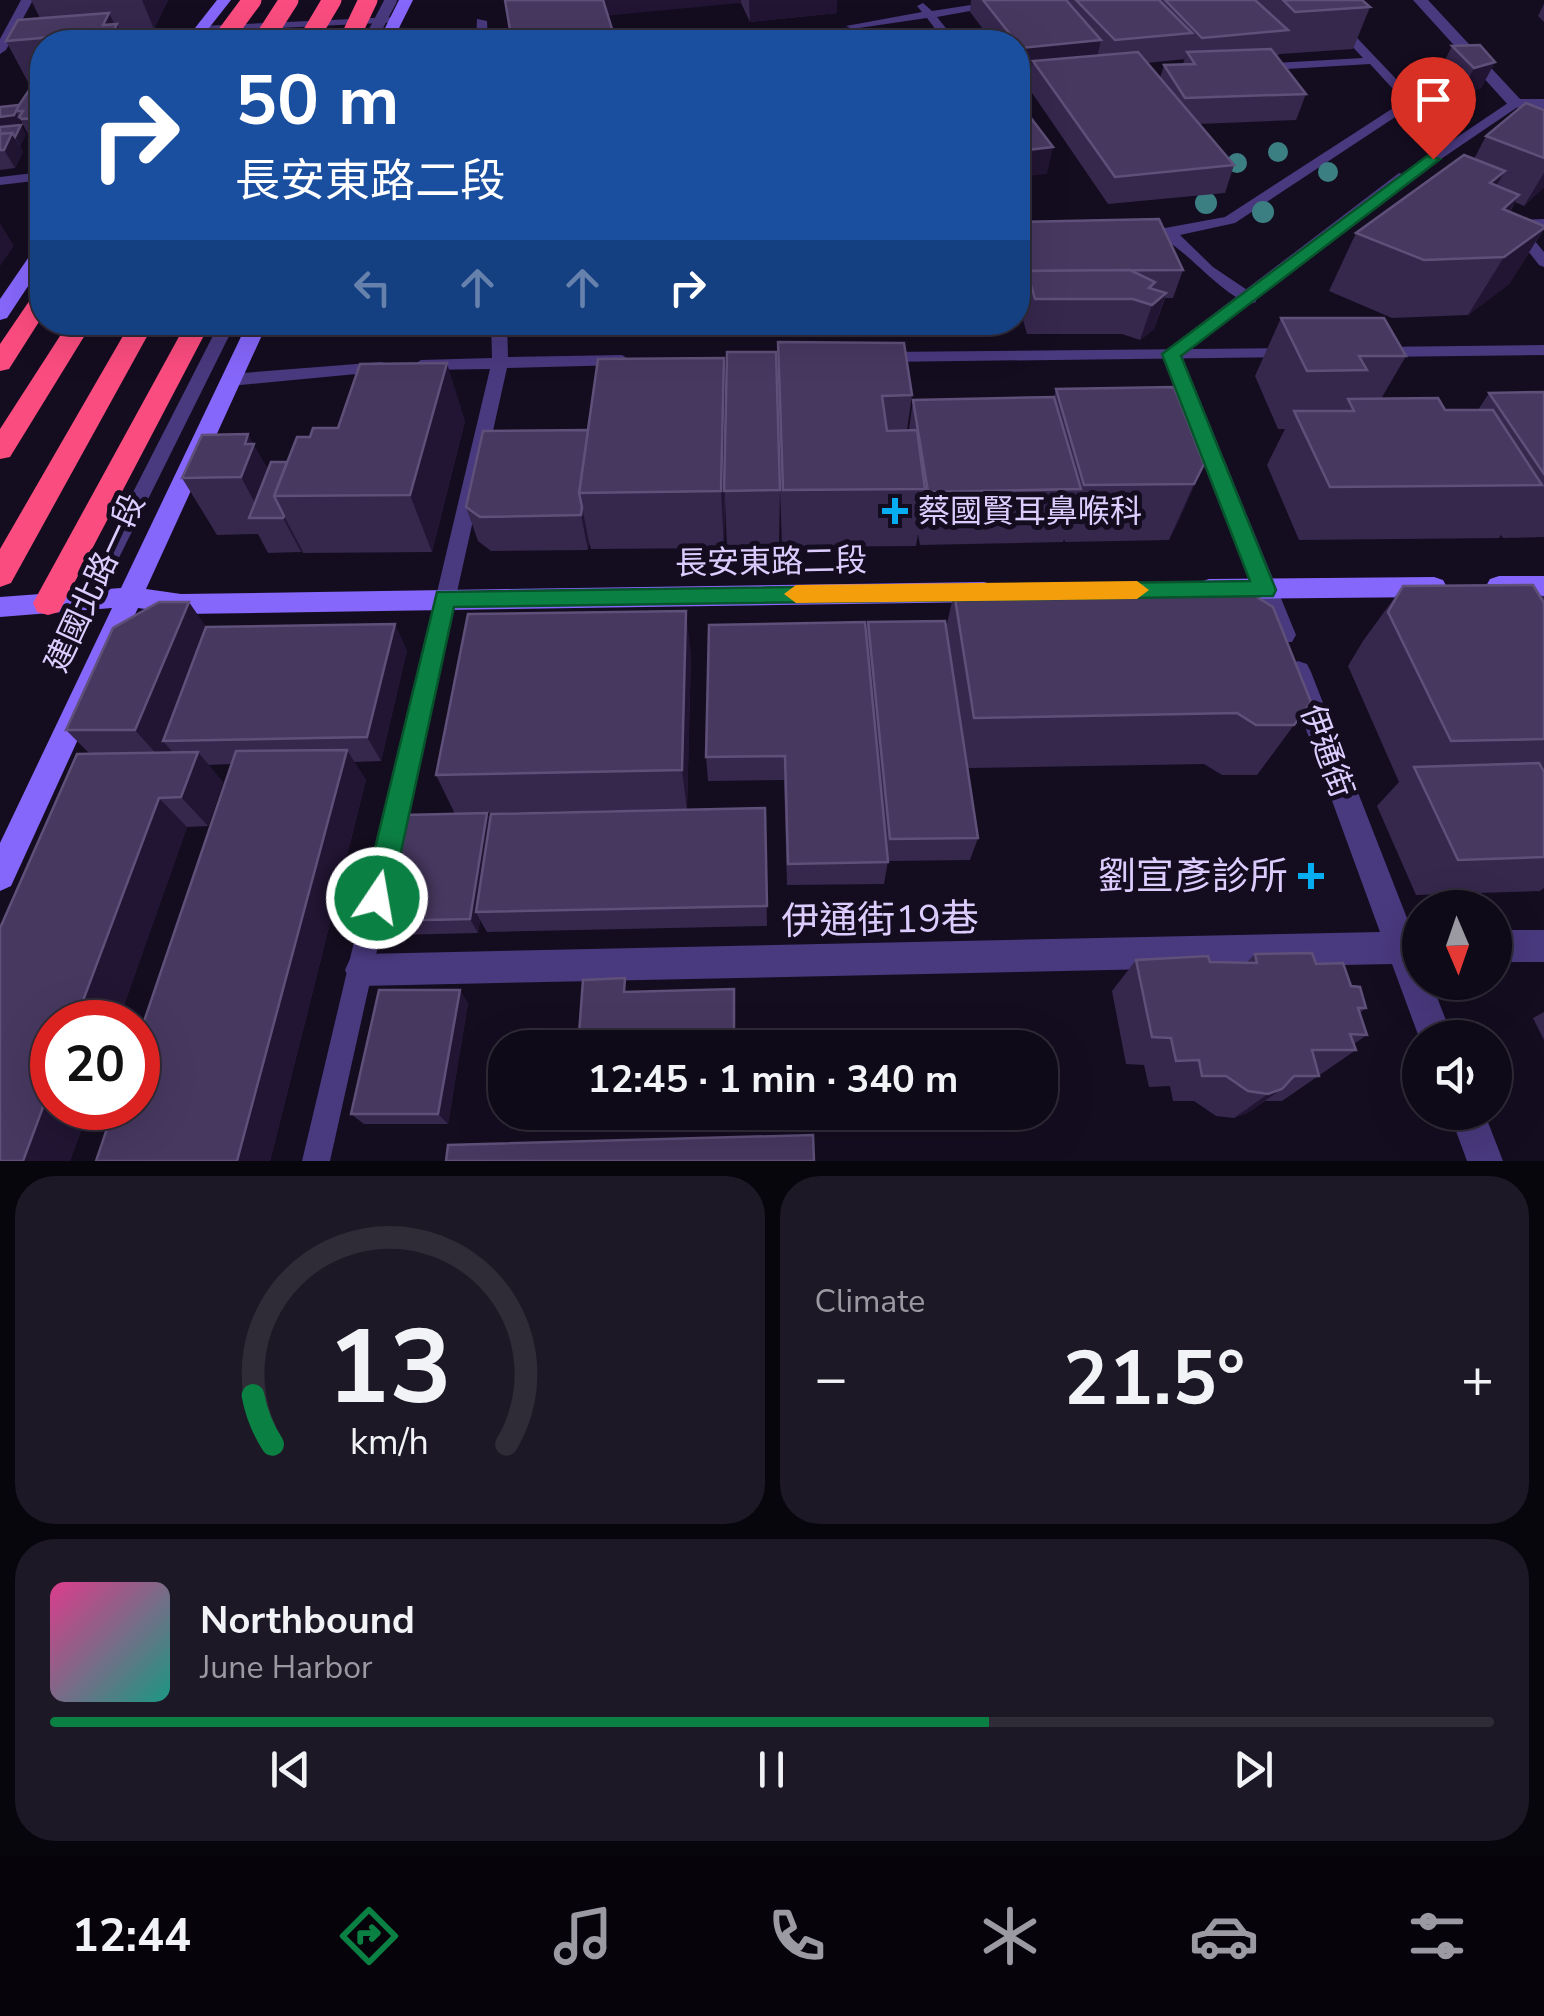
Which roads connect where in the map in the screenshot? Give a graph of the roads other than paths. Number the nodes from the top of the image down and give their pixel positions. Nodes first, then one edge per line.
1 (27, 0) edge
2 (224, 0) edge
3 (249, 0) edge
4 (289, 0) edge
5 (332, 0) edge
6 (368, 0) edge
7 (390, 0) edge
8 (406, 0) edge
9 (919, 0) edge
10 (1025, 0) edge
11 (1315, 0) edge
12 (1420, 0) edge
13 (928, 12) junction
14 (396, 20) junction
15 (481, 21) dead end
16 (852, 26) dead end
17 (200, 30) edge
18 (223, 30) edge
19 (229, 30) edge
20 (270, 30) edge
21 (284, 30) edge
22 (314, 30) edge
23 (354, 30) edge
24 (375, 30) edge
25 (391, 30) edge
26 (481, 30) edge
27 (942, 30) edge
28 (3, 37) edge
29 (5, 54) edge
30 (1369, 60) junction
31 (1234, 70) edge
32 (1070, 80) edge
33 (1030, 82) edge
34 (1516, 104) junction
35 (1544, 104) edge
36 (30, 177) edge
37 (0, 180) edge
38 (1414, 181) joint
39 (1496, 216) edge
40 (1544, 223) edge
41 (1514, 224) junction
42 (1169, 232) junction
43 (1150, 233) edge
44 (1544, 262) edge
45 (30, 270) edge
46 (1250, 299) junction
47 (30, 308) edge
48 (0, 314) edge
49 (30, 318) edge
50 (73, 335) edge
51 (136, 335) edge
52 (192, 335) edge
53 (221, 335) edge
54 (252, 335) edge
55 (499, 335) edge
56 (1544, 350) edge
57 (0, 352) edge
58 (1348, 352) edge
59 (1308, 353) edge
60 (1171, 354) junction
61 (855, 358) edge
62 (638, 360) edge
63 (500, 361) junction
64 (0, 363) edge
65 (230, 380) junction
66 (0, 450) edge
67 (0, 575) edge
68 (1544, 586) edge
69 (1178, 590) edge
70 (1264, 590) junction
71 (1003, 592) edge
72 (130, 598) junction
73 (445, 598) junction
74 (88, 600) junction
75 (48, 603) junction
76 (0, 606) edge
77 (0, 876) edge
78 (1402, 928) edge
79 (1512, 946) edge
80 (1544, 946) edge
81 (1402, 948) edge
82 (361, 970) junction
83 (1473, 1130) edge
84 (316, 1161) edge
85 (1485, 1161) edge

1 - 28 lane
2 - 17 street
3 - 18 lane, bridge
3 - 19 highway, bridge
4 - 20 highway, bridge
5 - 22 highway, bridge
6 - 23 highway, bridge
7 - 24 lane, bridge
8 - 14 street
9 - 13 lane
10 - 13 lane
11 - 30 lane
12 - 34 street
13 - 16 lane
13 - 27 lane
14 - 21 lane
14 - 25 street
15 - 26 lane
28 - 29 lane
30 - 31 lane
30 - 42 lane
32 - 33 lane
34 - 35 street
34 - 38 lane
36 - 37 lane
38 - 46 street
39 - 41 lane
40 - 41 lane
41 - 44 lane
42 - 43 lane
42 - 46 lane
45 - 48 street
46 - 60 street
47 - 57 lane
49 - 64 highway
50 - 66 highway
51 - 67 highway
52 - 75 highway
53 - 74 lane
54 - 65 street, 建國北路一段
55 - 63 lane
56 - 58 lane
59 - 60 lane
60 - 61 lane
60 - 70 street, 伊通街
62 - 63 lane
63 - 65 lane
63 - 73 lane
65 - 72 street, 建國北路一段
68 - 70 street
69 - 70 street
70 - 78 street, 伊通街
71 - 73 street, 長安東路二段
72 - 73 street, 長安東路二段
72 - 74 street, 長安東路二段
72 - 77 street, 建國北路一段
73 - 82 lane
74 - 75 street, 長安東路二段
75 - 76 street, 長安東路二段
79 - 80 street
81 - 82 street, 伊通街19巷
82 - 84 lane
83 - 85 street

